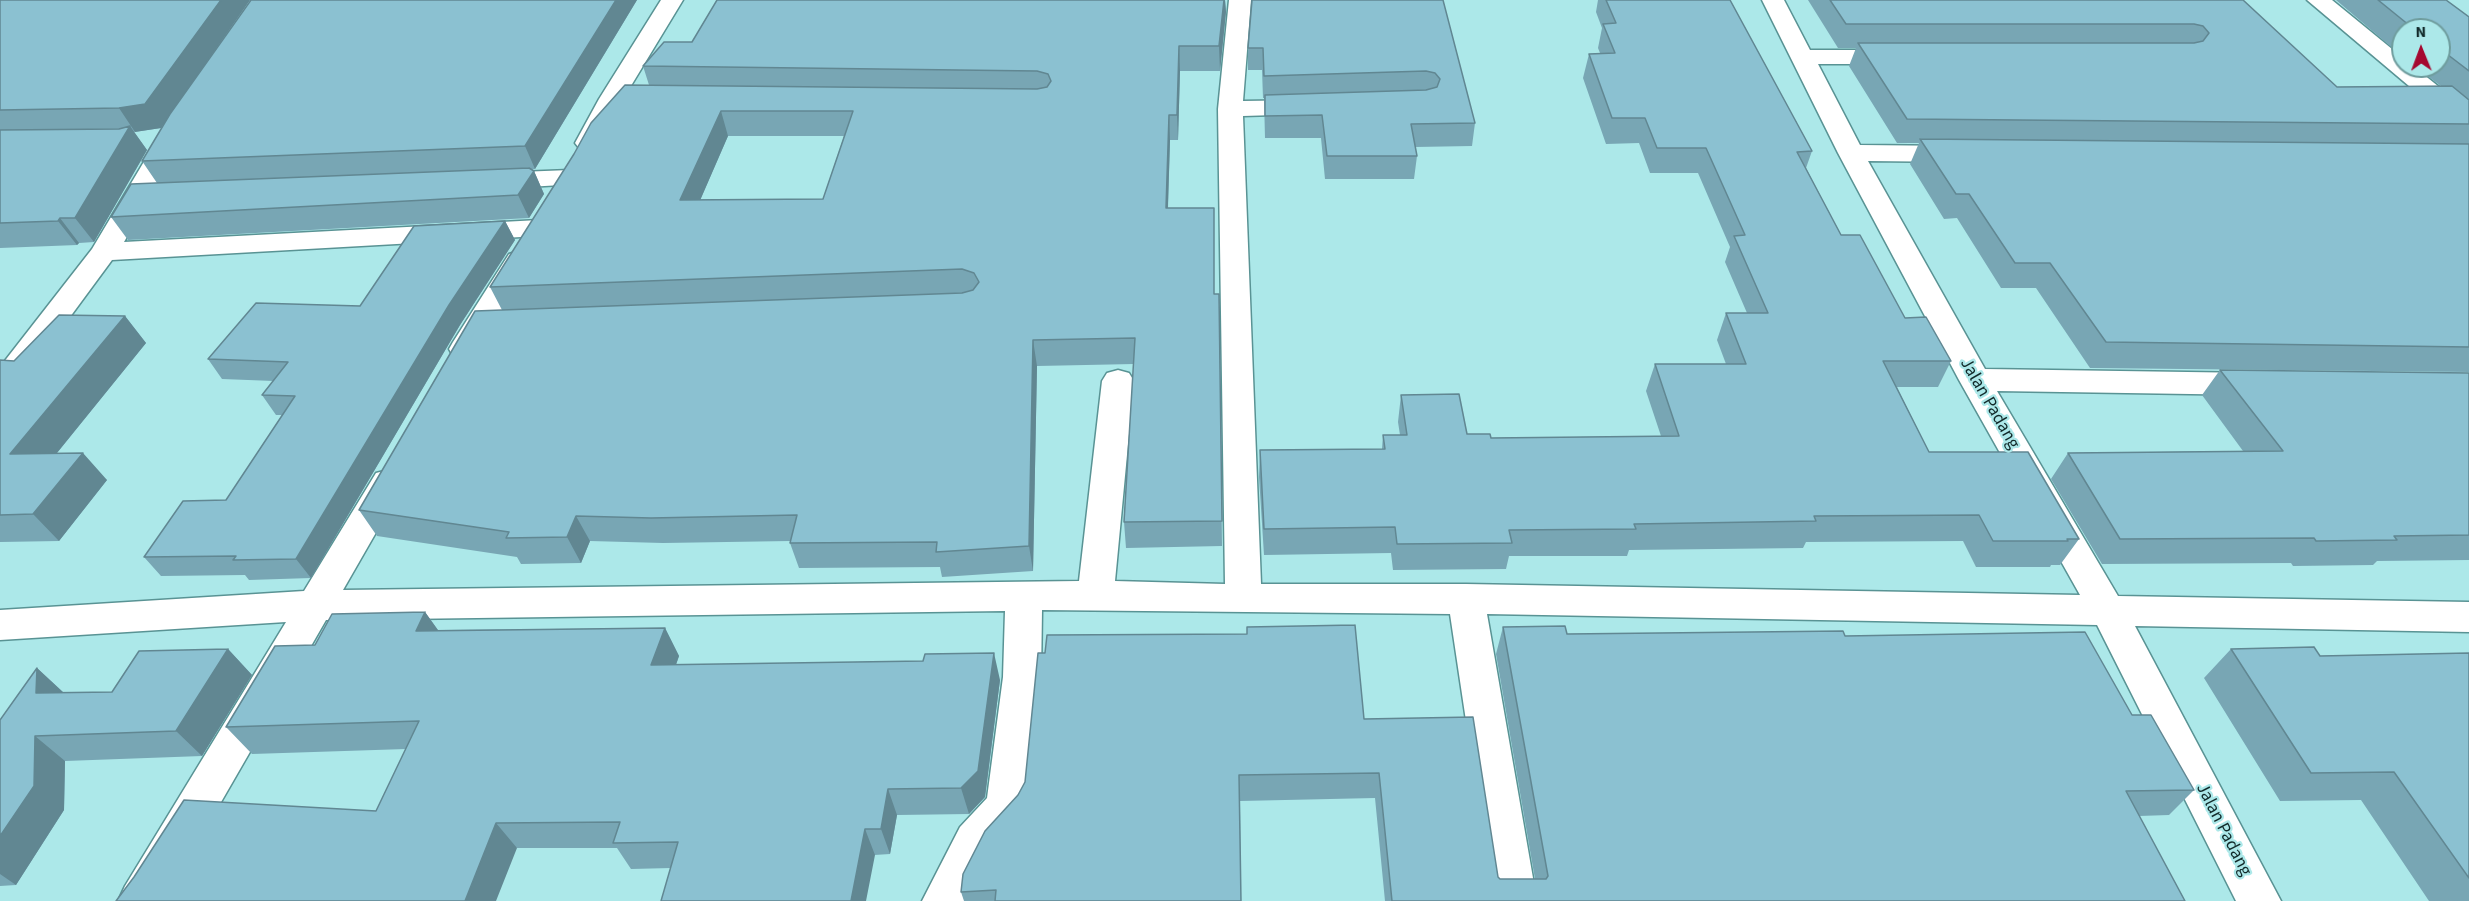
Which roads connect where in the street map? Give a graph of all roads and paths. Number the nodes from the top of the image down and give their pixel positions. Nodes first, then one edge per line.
1 (672, 0) edge
2 (1240, 0) edge
3 (1773, 0) edge
4 (2318, 0) edge
5 (1803, 57) junction
6 (1921, 57) edge
7 (1332, 106) edge
8 (1230, 109) junction
9 (2469, 124) edge
10 (167, 131) edge
11 (1851, 153) junction
12 (1982, 154) edge
13 (570, 177) junction
14 (464, 182) edge
15 (170, 195) edge
16 (134, 196) junction
17 (539, 228) junction
18 (104, 252) junction
19 (513, 324) edge
20 (477, 326) junction
21 (453, 367) edge
22 (1975, 380) junction
23 (1118, 381) dead end
24 (2285, 385) edge
25 (0, 389) edge
26 (400, 460) edge
27 (1096, 595) junction
28 (1024, 596) junction
29 (1243, 599) junction
30 (1466, 599) junction
31 (317, 605) junction
32 (2108, 611) junction
33 (2469, 617) edge
34 (0, 625) edge
35 (140, 901) edge
36 (944, 901) edge
37 (1515, 901) edge
38 (2259, 901) edge

1 - 13 street
2 - 8 street
3 - 5 street, Jalan Padang
4 - 9 street
5 - 6 street
5 - 11 street, Jalan Padang
7 - 8 street
8 - 29 street
10 - 16 street
11 - 12 street
11 - 22 street, Jalan Padang
13 - 14 street
13 - 17 street
15 - 16 street
16 - 18 street
17 - 18 street
17 - 20 street
18 - 25 street
19 - 20 street
20 - 21 street
22 - 24 street
22 - 32 street, Jalan Padang
23 - 27 street
26 - 31 street
27 - 28 street
27 - 29 street
28 - 31 street
28 - 36 street
29 - 30 street
30 - 32 street
30 - 37 street
31 - 34 street
31 - 35 street
32 - 33 street
32 - 38 street, Jalan Padang

